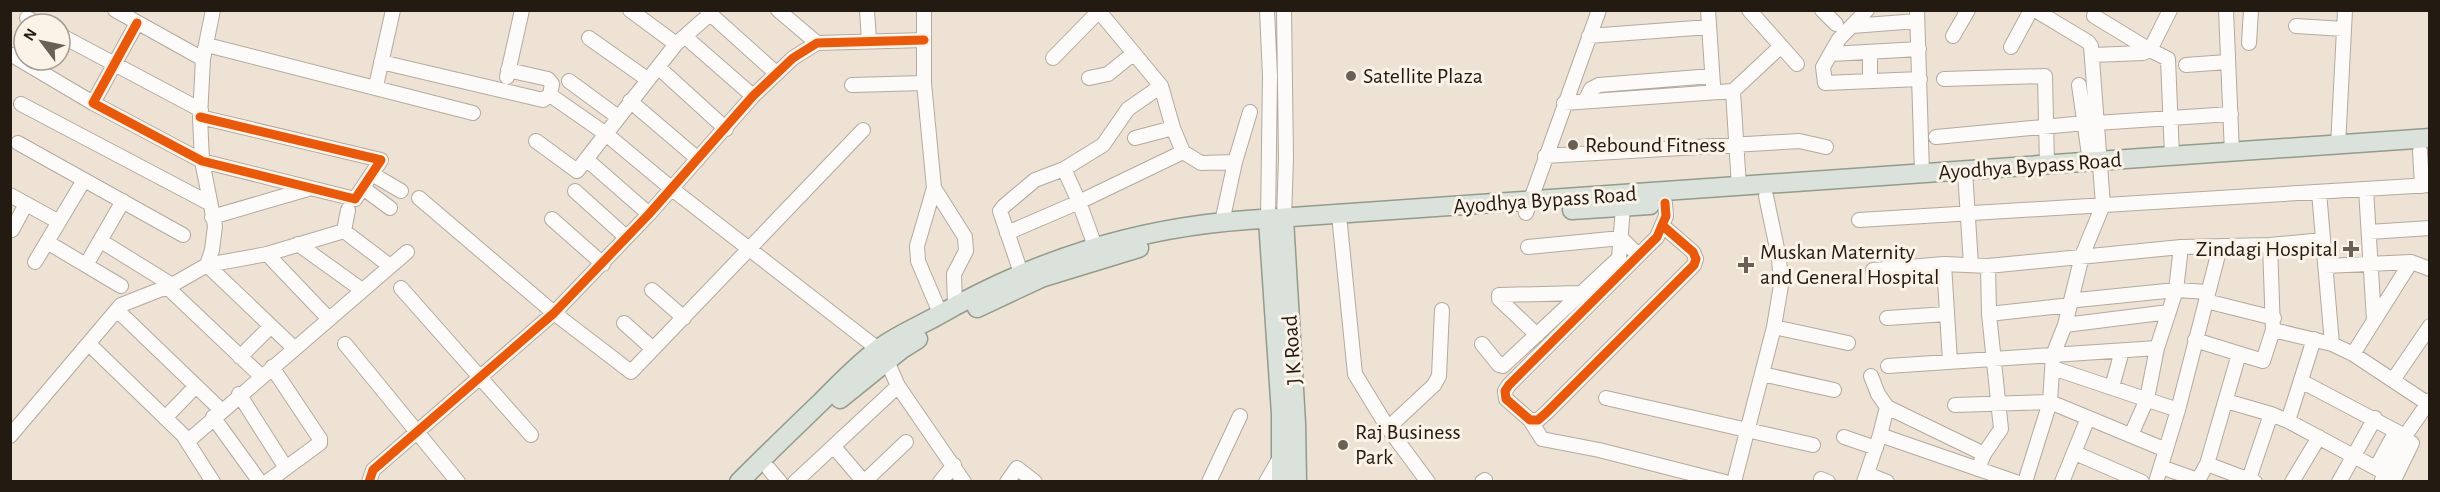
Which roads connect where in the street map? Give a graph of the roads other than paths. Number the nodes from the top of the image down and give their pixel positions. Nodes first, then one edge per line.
1 (115, 10) edge
2 (213, 10) edge
3 (393, 10) edge
4 (522, 10) edge
5 (630, 10) edge
6 (778, 10) edge
7 (867, 10) edge
8 (924, 10) edge
9 (1267, 10) edge
10 (1284, 10) edge
11 (1599, 10) edge
12 (1708, 10) edge
13 (1749, 10) edge
14 (1822, 10) edge
15 (1867, 10) edge
16 (1968, 10) edge
17 (2033, 10) edge
18 (2170, 10) edge
19 (2226, 10) edge
20 (2251, 10) edge
21 (2345, 10) edge
22 (1099, 11) edge
23 (708, 13) edge
24 (2096, 13) edge
25 (1917, 16) edge
26 (137, 22) junction
27 (1836, 24) dead end
28 (1852, 26) junction
29 (2296, 26) dead end
30 (1709, 27) junction
31 (2344, 29) junction
32 (1589, 36) junction
33 (1953, 36) dead end
34 (589, 38) dead end
35 (2082, 38) junction
36 (924, 40) junction
37 (72, 41) edge
38 (690, 41) dead end
39 (869, 41) junction
40 (817, 43) junction
41 (2249, 43) dead end
42 (676, 44) junction
43 (207, 45) junction
44 (1781, 46) junction
45 (2011, 47) dead end
46 (1919, 49) junction
47 (2150, 50) junction
48 (1870, 52) junction
49 (1134, 53) junction
50 (1831, 54) junction
51 (2092, 55) junction
52 (1053, 58) dead end
53 (203, 59) junction
54 (381, 62) junction
55 (2227, 62) junction
56 (114, 64) junction
57 (1797, 64) dead end
58 (2186, 65) dead end
59 (658, 67) junction
60 (508, 70) junction
61 (41, 72) edge
62 (776, 73) junction
63 (1712, 76) junction
64 (1089, 78) dead end
65 (647, 79) junction
66 (1920, 79) junction
67 (1944, 79) dead end
68 (568, 81) dead end
69 (1870, 81) junction
70 (924, 83) junction
71 (852, 85) dead end
72 (376, 86) junction
73 (1161, 86) junction
74 (2079, 86) dead end
75 (503, 90) junction
76 (1733, 91) junction
77 (1714, 93) junction
78 (550, 95) junction
79 (753, 96) junction
80 (1585, 101) junction
81 (630, 102) junction
82 (93, 103) junction
83 (1564, 103) junction
84 (21, 104) dead end
85 (1250, 112) dead end
86 (200, 113) junction
87 (472, 113) dead end
88 (2231, 114) junction
89 (618, 117) junction
90 (2171, 117) junction
91 (2091, 123) junction
92 (2048, 127) junction
93 (1173, 128) junction
94 (726, 129) junction
95 (863, 129) dead end
96 (606, 134) junction
97 (1936, 137) dead end
98 (1135, 138) dead end
99 (536, 141) dead end
100 (18, 143) dead end
101 (1737, 146) junction
102 (2338, 146) junction
103 (1826, 147) dead end
104 (2426, 147) edge
105 (1183, 152) junction
106 (2232, 153) junction
107 (1545, 156) junction
108 (2172, 156) junction
109 (586, 159) junction
110 (698, 159) junction
111 (202, 161) junction
112 (1235, 162) junction
113 (2048, 165) junction
114 (2096, 166) junction
115 (1064, 169) junction
116 (372, 174) junction
117 (1922, 174) junction
118 (1966, 177) junction
119 (84, 180) junction
120 (2426, 185) edge
121 (1739, 187) junction
122 (310, 188) junction
123 (363, 188) junction
124 (934, 188) junction
125 (672, 189) junction
126 (2366, 189) junction
127 (401, 191) dead end
128 (575, 191) dead end
129 (2319, 192) junction
130 (10, 195) edge
131 (1766, 196) junction
132 (419, 198) dead end
133 (123, 201) junction
134 (209, 202) junction
135 (1079, 202) junction
136 (1665, 203) junction
137 (26, 204) junction
138 (2103, 205) junction
139 (1528, 207) junction
140 (1623, 207) junction
141 (390, 208) dead end
142 (348, 210) dead end
143 (1968, 213) junction
144 (649, 214) junction
145 (212, 216) junction
146 (552, 219) dead end
147 (1859, 220) dead end
148 (59, 222) junction
149 (1222, 222) junction
150 (1276, 225) junction
151 (1340, 225) junction
152 (1663, 226) junction
153 (2430, 228) edge
154 (12, 230) dead end
155 (344, 231) junction
156 (2369, 232) junction
157 (1007, 233) junction
158 (183, 235) dead end
159 (626, 237) junction
160 (1621, 238) junction
161 (2323, 240) junction
162 (101, 241) junction
163 (47, 242) junction
164 (298, 244) junction
165 (2270, 245) junction
166 (1095, 246) junction
167 (1528, 247) dead end
168 (2181, 247) junction
169 (2220, 247) junction
170 (749, 250) junction
171 (407, 252) dead end
172 (267, 254) junction
173 (1638, 255) junction
174 (2082, 256) junction
175 (35, 262) dead end
176 (2411, 262) junction
177 (2371, 263) junction
178 (603, 264) junction
179 (1944, 264) junction
180 (86, 265) junction
181 (207, 265) junction
182 (1971, 265) junction
183 (390, 266) junction
184 (1988, 266) junction
185 (2325, 266) junction
186 (2430, 269) edge
187 (1873, 270) dead end
188 (1021, 273) junction
189 (121, 286) dead end
190 (169, 286) junction
191 (401, 288) dead end
192 (362, 290) junction
193 (652, 290) dead end
194 (2176, 290) junction
195 (1580, 293) junction
196 (2207, 297) junction
197 (2074, 302) junction
198 (948, 309) junction
199 (117, 310) junction
200 (1442, 310) dead end
201 (2169, 312) junction
202 (554, 314) junction
203 (1947, 314) junction
204 (1989, 314) junction
205 (328, 318) junction
206 (684, 318) junction
207 (1887, 318) dead end
208 (2374, 320) junction
209 (624, 322) dead end
210 (2273, 324) junction
211 (2065, 325) junction
212 (271, 326) junction
213 (2430, 326) edge
214 (1774, 327) junction
215 (1537, 335) junction
216 (2314, 339) junction
217 (2195, 340) junction
218 (1848, 343) dead end
219 (89, 344) junction
220 (345, 344) dead end
221 (1482, 344) dead end
222 (2332, 344) junction
223 (294, 348) junction
224 (2157, 348) junction
225 (653, 349) junction
226 (2122, 351) junction
227 (2239, 354) junction
228 (2353, 354) junction
229 (882, 355) junction
230 (240, 357) junction
231 (1994, 359) junction
232 (1950, 362) junction
233 (2053, 362) junction
234 (1888, 366) dead end
235 (272, 367) junction
236 (1762, 374) junction
237 (261, 376) junction
238 (1871, 376) dead end
239 (480, 378) junction
240 (2393, 380) junction
241 (2301, 381) junction
242 (196, 386) junction
243 (898, 386) junction
244 (2112, 387) junction
245 (1834, 390) dead end
246 (239, 394) junction
247 (1606, 398) dead end
248 (2147, 399) junction
249 (2226, 401) junction
250 (2050, 402) junction
251 (2427, 403) edge
252 (1999, 404) junction
253 (1955, 405) dead end
254 (1887, 407) junction
255 (2178, 410) junction
256 (217, 414) junction
257 (2271, 414) junction
258 (1240, 416) dead end
259 (165, 417) junction
260 (2088, 418) junction
261 (2375, 418) junction
262 (1530, 420) junction
263 (2288, 421) junction
264 (1388, 428) junction
265 (1748, 430) junction
266 (417, 432) junction
267 (2401, 433) junction
268 (11, 434) edge
269 (531, 435) dead end
270 (2131, 435) junction
271 (1844, 437) dead end
272 (2319, 437) junction
273 (2364, 437) junction
274 (188, 441) junction
275 (906, 442) dead end
276 (1878, 442) junction
277 (1813, 445) dead end
278 (834, 447) junction
279 (2386, 448) junction
280 (2166, 450) junction
281 (2075, 453) junction
282 (1984, 454) junction
283 (2353, 455) junction
284 (1281, 456) junction
285 (2207, 464) junction
286 (954, 465) junction
287 (2161, 467) junction
288 (286, 468) junction
289 (1978, 470) junction
290 (774, 475) edge
291 (2384, 476) edge
292 (1865, 478) edge
293 (2252, 480) edge
294 (2198, 481) edge
295 (213, 482) edge
296 (260, 482) edge
297 (267, 482) edge
298 (369, 482) edge
299 (458, 482) edge
300 (739, 482) edge
301 (755, 482) edge
302 (795, 482) edge
303 (864, 482) edge
304 (940, 482) edge
305 (964, 482) edge
306 (1007, 482) edge
307 (1035, 482) edge
308 (1209, 482) edge
309 (1266, 482) edge
310 (1281, 482) edge
311 (1297, 482) edge
312 (1428, 482) edge
313 (1725, 482) edge
314 (1734, 482) edge
315 (1887, 482) edge
316 (2016, 482) edge
317 (2025, 482) edge
318 (2062, 482) edge
319 (2142, 482) edge
320 (2156, 482) edge
321 (2292, 482) edge
322 (2339, 482) edge

1 - 26 street
2 - 43 street
3 - 54 street
4 - 60 street
5 - 42 street
6 - 40 street
7 - 39 street
8 - 36 street
9 - 150 street
10 - 150 street
11 - 32 street
12 - 30 street
13 - 44 street
14 - 27 street
15 - 28 street
16 - 33 street
17 - 35 street
17 - 45 street
18 - 47 street
19 - 55 street
20 - 41 street
21 - 31 street
22 - 49 street
22 - 52 street
23 - 42 street
23 - 62 street
24 - 35 street
24 - 47 street
25 - 28 street
25 - 46 street
26 - 53 street
26 - 56 street
28 - 50 street
29 - 31 street
30 - 32 street
30 - 63 street
31 - 102 street
32 - 83 street
34 - 65 street
35 - 51 street
36 - 39 street
36 - 70 street
37 - 56 street
38 - 79 street
39 - 40 street
40 - 62 street
42 - 59 street
43 - 53 street
43 - 72 street
44 - 57 street
44 - 76 street
46 - 48 street
46 - 66 street
47 - 51 street
47 - 90 street
48 - 50 street
48 - 69 street
49 - 64 street
49 - 73 street
50 - 69 street
51 - 91 street
53 - 86 street
54 - 72 street
54 - 75 street
55 - 58 street
55 - 88 street
56 - 82 street
56 - 86 street
59 - 65 street
59 - 94 street
60 - 75 street
60 - 78 street
61 - 82 street
62 - 79 street
63 - 77 street
63 - 80 street
65 - 81 street
66 - 69 street
66 - 117 street
67 - 92 street
68 - 89 street
70 - 71 street
70 - 124 street
72 - 87 street
73 - 93 street
73 - 115 street
74 - 91 street
75 - 78 street
76 - 77 street
76 - 101 street
77 - 80 street
78 - 96 street
79 - 94 street
80 - 83 street
81 - 89 street
81 - 110 street
82 - 111 street
83 - 107 street
84 - 134 street
85 - 112 street
86 - 111 street
86 - 116 street
88 - 90 street
88 - 106 street
89 - 96 street
90 - 91 street
90 - 108 street
91 - 92 street
91 - 114 street
92 - 97 street
92 - 113 street
93 - 98 street
93 - 105 street
94 - 110 street
95 - 170 street
96 - 109 street
96 - 125 street
99 - 109 street
100 - 119 street
101 - 103 street
101 - 107 street
101 - 121 street
102 - 104 main road, Ayodhya Bypass Road
102 - 106 main road, Ayodhya Bypass Road
104 - 114 main road, Ayodhya Bypass Road
104 - 120 street
105 - 112 street
105 - 135 street
106 - 108 main road, Ayodhya Bypass Road
107 - 139 street
108 - 114 main road, Ayodhya Bypass Road
109 - 144 street
110 - 125 street
111 - 122 street
111 - 134 street
112 - 149 street
113 - 114 main road, Ayodhya Bypass Road
113 - 118 main road, Ayodhya Bypass Road
114 - 118 main road, Ayodhya Bypass Road
114 - 138 street
115 - 135 street
115 - 157 street
116 - 123 street
116 - 127 street
117 - 118 main road, Ayodhya Bypass Road
117 - 121 main road, Ayodhya Bypass Road
118 - 131 main road, Ayodhya Bypass Road
118 - 143 street
119 - 133 street
119 - 148 street
120 - 126 street
121 - 139 main road, Ayodhya Bypass Road
122 - 123 street
122 - 145 street
123 - 141 street
124 - 198 street
124 - 198 street
125 - 144 street
125 - 170 street
126 - 129 street
126 - 156 street
128 - 159 street
129 - 138 street
129 - 161 street
130 - 137 street
131 - 136 main road, Ayodhya Bypass Road
131 - 214 street
132 - 202 street
133 - 158 street
133 - 162 street
134 - 145 street
135 - 157 street
135 - 166 street
136 - 140 main road, Ayodhya Bypass Road
136 - 152 street
137 - 148 street
137 - 154 street
138 - 143 street
138 - 174 street
139 - 140 main road, Ayodhya Bypass Road
139 - 150 main road, Ayodhya Bypass Road
139 - 151 main road, Ayodhya Bypass Road
140 - 160 street
142 - 155 street
143 - 147 street
143 - 182 street
144 - 159 street
145 - 181 street
146 - 178 street
148 - 163 street
149 - 150 main road, Ayodhya Bypass Road
149 - 166 main road, Ayodhya Bypass Road
150 - 151 main road, Ayodhya Bypass Road
150 - 229 main road, Ayodhya Bypass Road
150 - 284 main road, J K Road
150 - 311 main road, J K Road
151 - 264 street
152 - 173 street
152 - 262 street
153 - 156 street
155 - 164 street
155 - 183 street
156 - 177 street
157 - 188 street
159 - 178 street
160 - 167 street
160 - 173 street
160 - 195 street
161 - 165 street
161 - 185 street
162 - 180 street
162 - 190 street
163 - 175 street
163 - 180 street
164 - 172 street
164 - 192 street
165 - 169 street
165 - 210 street
166 - 188 main road, Ayodhya Bypass Road
168 - 169 street
168 - 174 street
168 - 194 street
169 - 196 street
170 - 206 street
170 - 229 street
171 - 183 street
172 - 181 street
172 - 205 street
173 - 262 street
174 - 184 street
174 - 197 street
176 - 177 street
176 - 186 street
176 - 208 street
177 - 185 street
177 - 208 street
178 - 202 street
179 - 182 street
179 - 187 street
179 - 203 street
180 - 189 street
181 - 190 street
181 - 212 street
182 - 184 street
183 - 192 street
184 - 204 street
185 - 222 street
188 - 198 main road, Ayodhya Bypass Road
190 - 199 street
190 - 230 street
191 - 239 street
192 - 205 street
193 - 206 street
194 - 196 street
194 - 197 street
194 - 201 street
195 - 215 street
195 - 215 street
196 - 210 street
196 - 217 street
197 - 204 street
197 - 211 street
198 - 229 main road, Ayodhya Bypass Road
199 - 219 street
199 - 242 street
200 - 264 street
201 - 211 street
201 - 224 street
202 - 225 street
202 - 239 street
203 - 207 street
203 - 232 street
204 - 231 street
205 - 223 street
206 - 225 street
208 - 228 street
209 - 225 street
210 - 216 street
210 - 227 street
211 - 233 street
212 - 223 street
212 - 230 street
213 - 240 street
214 - 218 street
214 - 236 street
215 - 221 street
216 - 222 street
216 - 241 street
217 - 227 street
217 - 255 street
219 - 259 street
219 - 268 street
220 - 266 street
222 - 228 street
223 - 235 street
224 - 226 street
224 - 248 street
226 - 233 street
226 - 244 street
227 - 249 street
228 - 240 street
229 - 243 street
229 - 290 main road, Ayodhya Bypass Road
229 - 300 main road, Ayodhya Bypass Road
230 - 237 street
231 - 232 street
231 - 233 street
231 - 252 street
232 - 234 street
233 - 244 street
233 - 250 street
235 - 237 street
235 - 288 street
236 - 245 street
236 - 265 street
237 - 246 street
238 - 254 street
239 - 266 street
239 - 269 street
240 - 251 street
241 - 261 street
241 - 263 street
242 - 256 street
242 - 259 street
243 - 278 street
243 - 286 street
244 - 248 street
246 - 256 street
246 - 288 street
247 - 265 street
248 - 255 street
248 - 270 street
249 - 257 street
249 - 285 street
250 - 252 street
250 - 260 street
250 - 317 street
251 - 267 street
251 - 291 street
252 - 253 street
252 - 282 street
254 - 276 street
254 - 282 street
255 - 280 street
256 - 274 street
256 - 296 street
257 - 263 street
257 - 293 street
258 - 308 street
259 - 274 street
260 - 270 street
260 - 281 street
261 - 267 street
261 - 273 street
262 - 313 street
263 - 272 street
264 - 312 street
265 - 277 street
265 - 314 street
266 - 298 street
266 - 299 street
267 - 279 street
267 - 291 street
270 - 280 street
271 - 276 street
272 - 283 street
272 - 321 street
273 - 279 street
273 - 283 street
274 - 295 street
275 - 303 street
276 - 289 street
276 - 292 street
278 - 302 street
278 - 303 street
279 - 291 street
280 - 287 street
281 - 318 street
281 - 319 street
282 - 289 street
283 - 291 street
283 - 322 street
284 - 309 street
284 - 310 main road, J K Road
285 - 293 street
285 - 294 street
286 - 304 street
286 - 305 street
287 - 294 street
287 - 320 street
288 - 297 street
289 - 316 street
290 - 301 main road, Ayodhya Bypass Road
292 - 315 street
306 - 307 street

